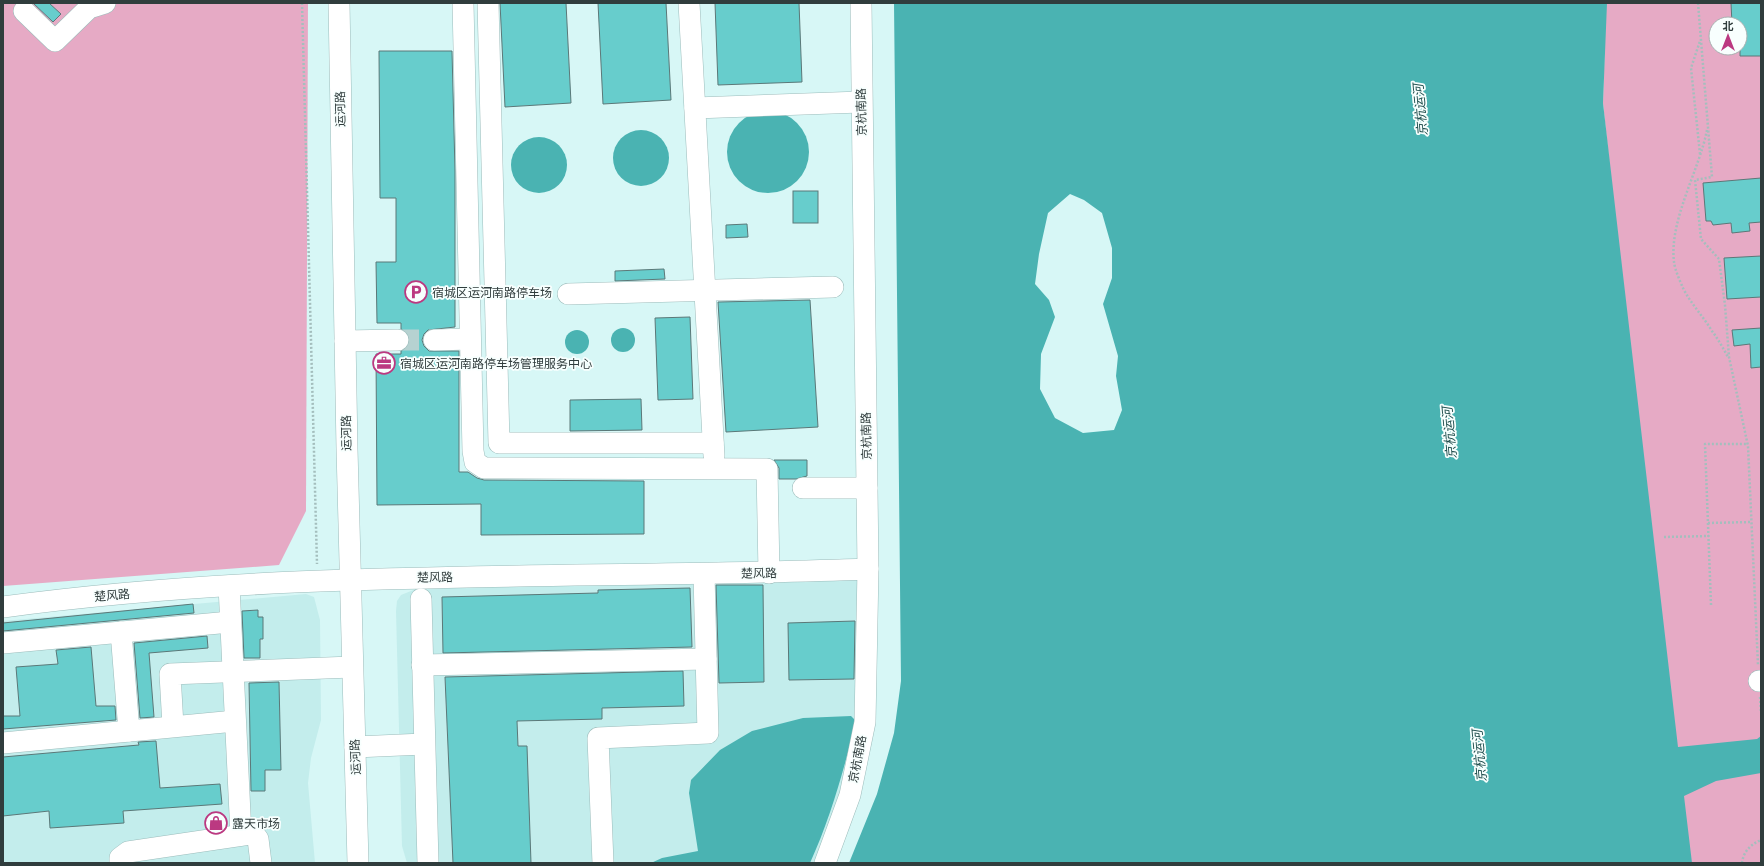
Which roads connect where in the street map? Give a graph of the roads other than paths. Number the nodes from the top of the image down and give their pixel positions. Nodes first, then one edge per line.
1 (105, 3) edge
2 (339, 3) edge
3 (463, 3) edge
4 (488, 3) edge
5 (690, 3) edge
6 (861, 3) edge
7 (24, 11) dead end
8 (861, 102) junction
9 (695, 108) junction
10 (833, 287) dead end
11 (705, 290) junction
12 (568, 294) dead end
13 (470, 339) junction
14 (398, 340) tunnel mouth
15 (434, 340) tunnel mouth
16 (345, 341) junction
17 (713, 443) junction
18 (714, 469) junction
19 (803, 488) dead end
20 (867, 488) junction
21 (868, 569) junction
22 (769, 573) junction
23 (704, 574) junction
24 (350, 579) junction
25 (229, 586) junction
26 (421, 599) dead end
27 (3, 607) edge
28 (230, 622) junction
29 (121, 632) junction
30 (3, 643) edge
31 (706, 658) junction
32 (422, 665) junction
33 (352, 667) junction
34 (233, 671) junction
35 (235, 721) junction
36 (173, 726) junction
37 (129, 730) junction
38 (3, 742) edge
39 (424, 744) junction
40 (355, 747) junction
41 (241, 835) junction
42 (120, 863) edge
43 (261, 863) edge
44 (358, 863) edge
45 (428, 863) edge
46 (603, 863) edge
47 (824, 863) edge

1 - 7 street
2 - 16 street, 运河路
3 - 13 street
4 - 17 street
5 - 9 street
6 - 8 street, 京杭南路
8 - 9 street
8 - 20 street, 京杭南路
9 - 11 street
10 - 11 street
11 - 12 street
11 - 17 street
13 - 15 street
13 - 18 street
14 - 16 street
16 - 24 street, 运河路
17 - 18 street
18 - 22 street
19 - 20 street
20 - 21 street, 京杭南路
21 - 22 street, 楚风路
21 - 47 street, 京杭南路
22 - 23 street, 楚风路
23 - 24 street, 楚风路
23 - 31 street
24 - 25 street, 楚风路
24 - 33 street, 运河路
25 - 27 street, 楚风路
25 - 28 street
26 - 32 street
28 - 29 street
28 - 34 street
29 - 30 street
29 - 37 street
31 - 32 street
31 - 46 street
32 - 39 street
33 - 34 street
33 - 40 street, 运河路
34 - 35 street
34 - 36 street
35 - 36 street
35 - 41 street
36 - 37 street
37 - 38 street
39 - 40 street
39 - 45 street
40 - 44 street, 运河路
41 - 42 street
41 - 43 street

